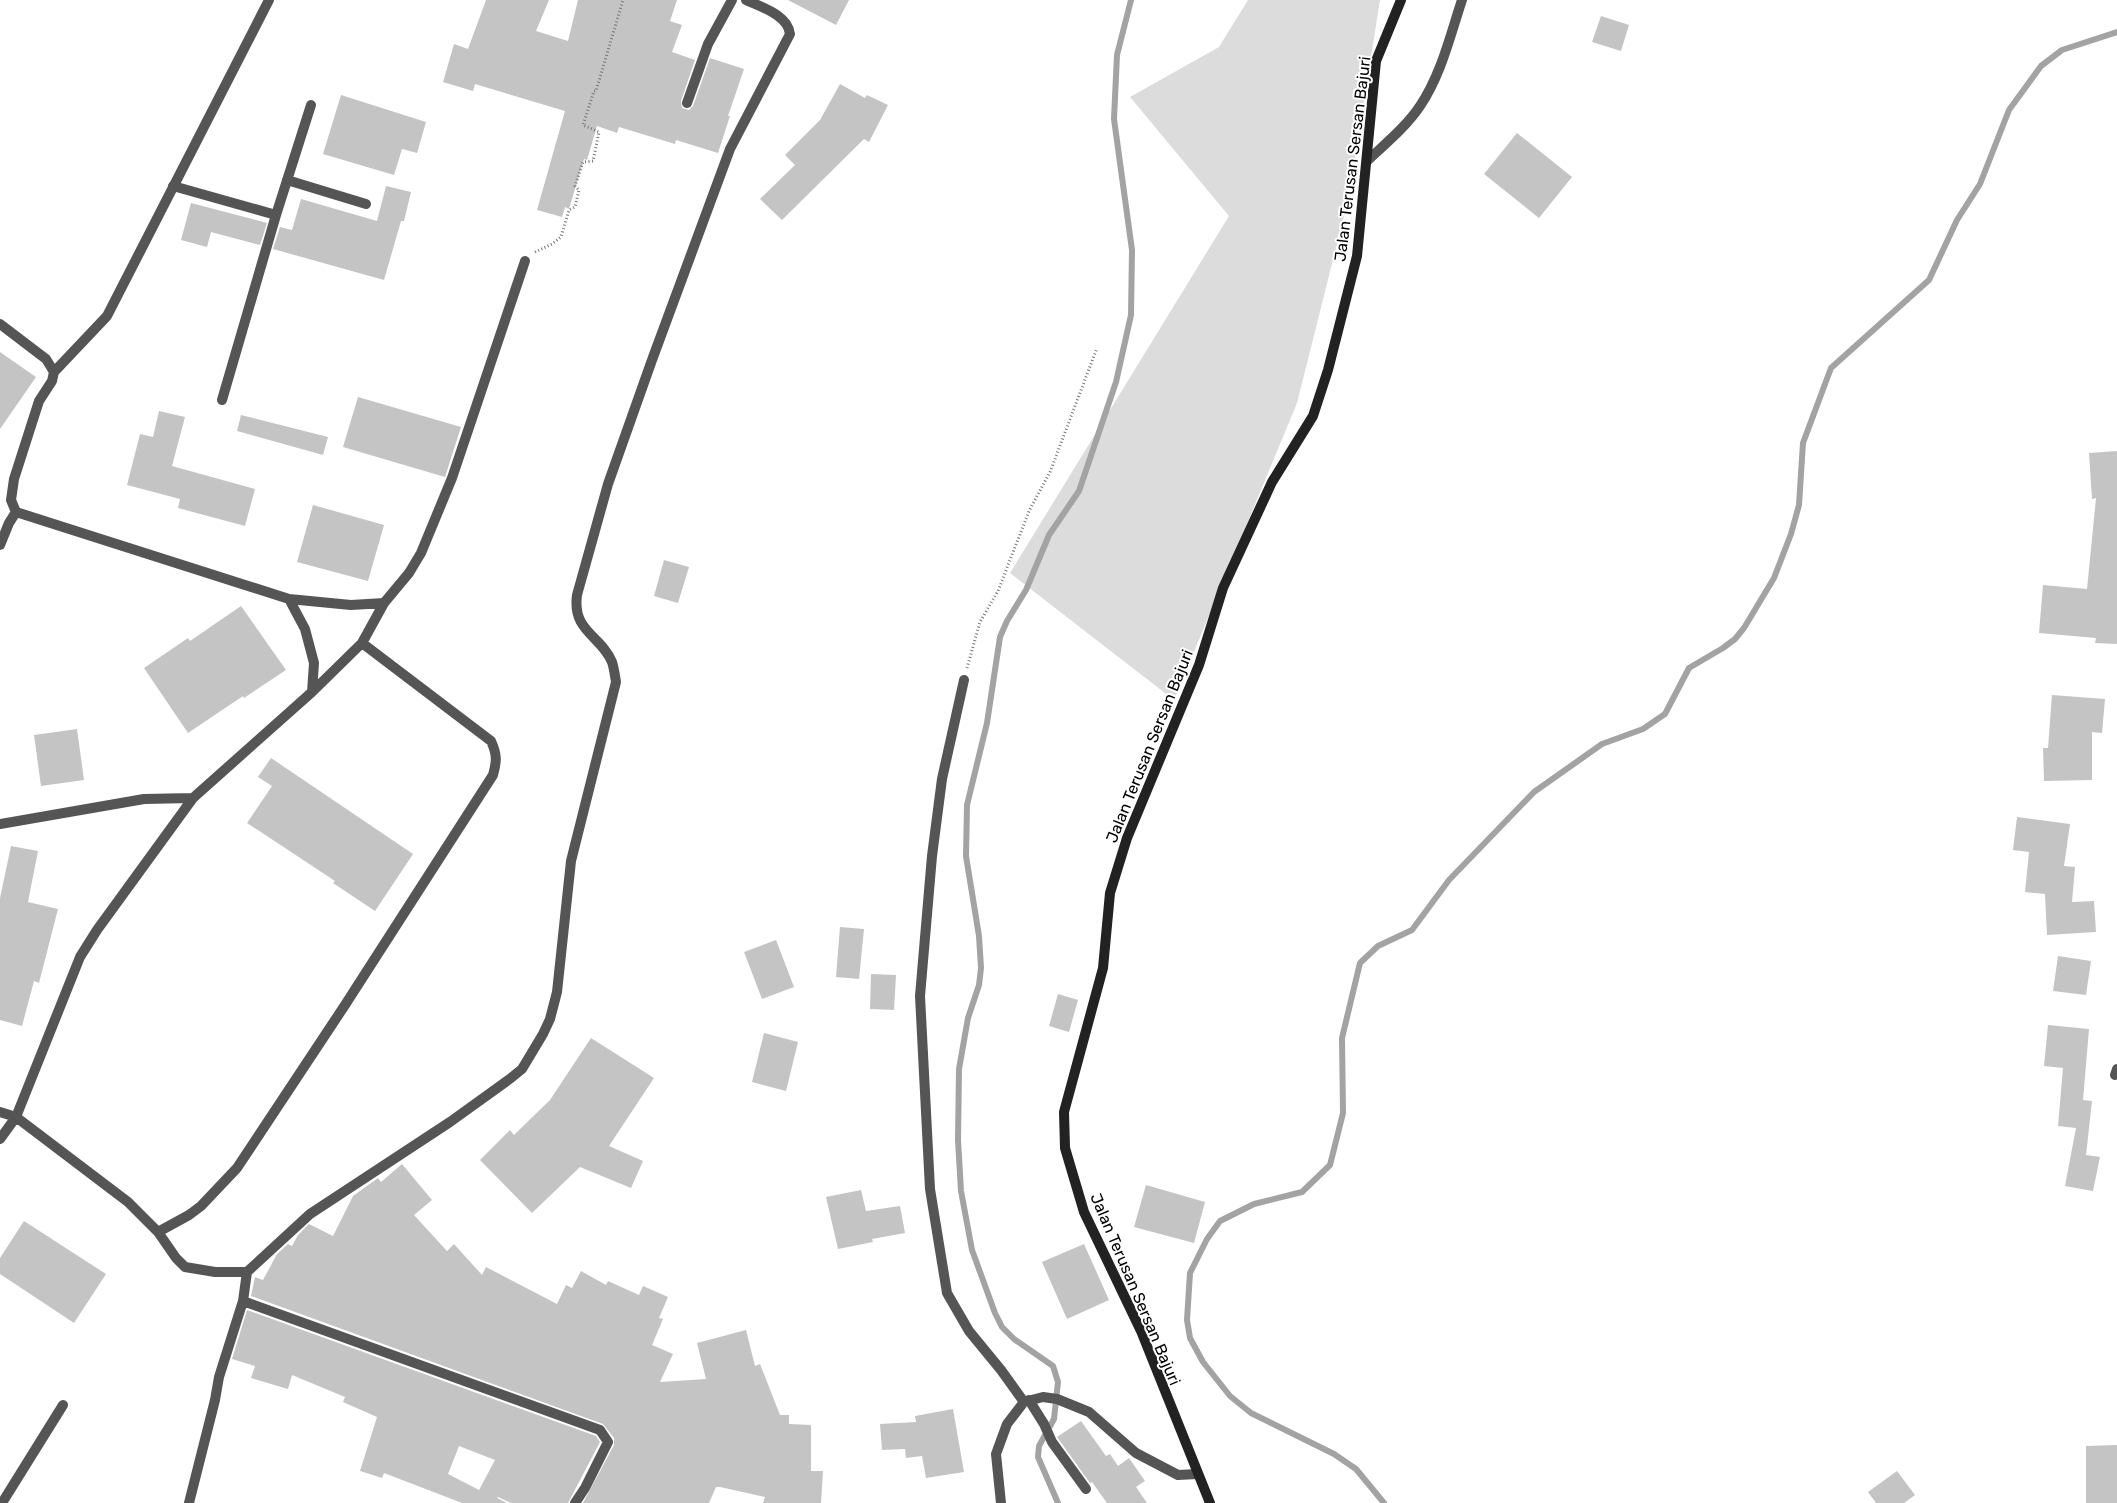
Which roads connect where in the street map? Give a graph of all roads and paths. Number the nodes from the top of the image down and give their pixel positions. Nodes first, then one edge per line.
1 (269, 0) edge
2 (623, 0) edge
3 (732, 0) edge
4 (746, 0) edge
5 (1401, 0) edge
6 (1462, 0) edge
7 (687, 103) dead end
8 (311, 105) dead end
9 (1367, 161) junction
10 (287, 180) junction
11 (173, 186) junction
12 (366, 204) dead end
13 (276, 215) junction
14 (525, 261) joint
15 (0, 324) edge
16 (1097, 348) dead end
17 (54, 372) junction
18 (222, 400) dead end
19 (16, 512) junction
20 (0, 545) edge
21 (289, 599) junction
22 (384, 602) junction
23 (362, 643) junction
24 (964, 680) joint
25 (312, 692) junction
26 (193, 798) junction
27 (0, 824) edge
28 (0, 1112) edge
29 (16, 1117) junction
30 (0, 1139) edge
31 (158, 1232) junction
32 (248, 1272) junction
33 (243, 1301) junction
34 (1026, 1401) junction
35 (63, 1405) dead end
36 (1197, 1474) junction
37 (1086, 1489) dead end
38 (2, 1503) edge
39 (189, 1503) edge
40 (575, 1503) edge
41 (1001, 1503) edge
42 (1210, 1503) edge

1 - 11 street
2 - 14 path
3 - 7 street
4 - 32 street
5 - 9 main road, Jalan Terusan Sersan Bajuri
6 - 9 street
8 - 10 street
9 - 36 main road, Jalan Terusan Sersan Bajuri
10 - 12 street
10 - 13 street
11 - 13 street
11 - 17 street
13 - 18 street
14 - 22 street
15 - 17 street
16 - 24 path
17 - 19 street
19 - 20 street
19 - 21 street
21 - 22 street
21 - 25 street
22 - 23 street
23 - 25 street
23 - 31 street
24 - 34 street
25 - 26 street
26 - 27 street
26 - 29 street
28 - 29 street
29 - 30 street
29 - 31 street
31 - 32 street
32 - 33 street
33 - 39 street
33 - 40 street
34 - 36 street
34 - 37 street
34 - 41 street
35 - 38 street
36 - 42 main road, Jalan Terusan Sersan Bajuri

